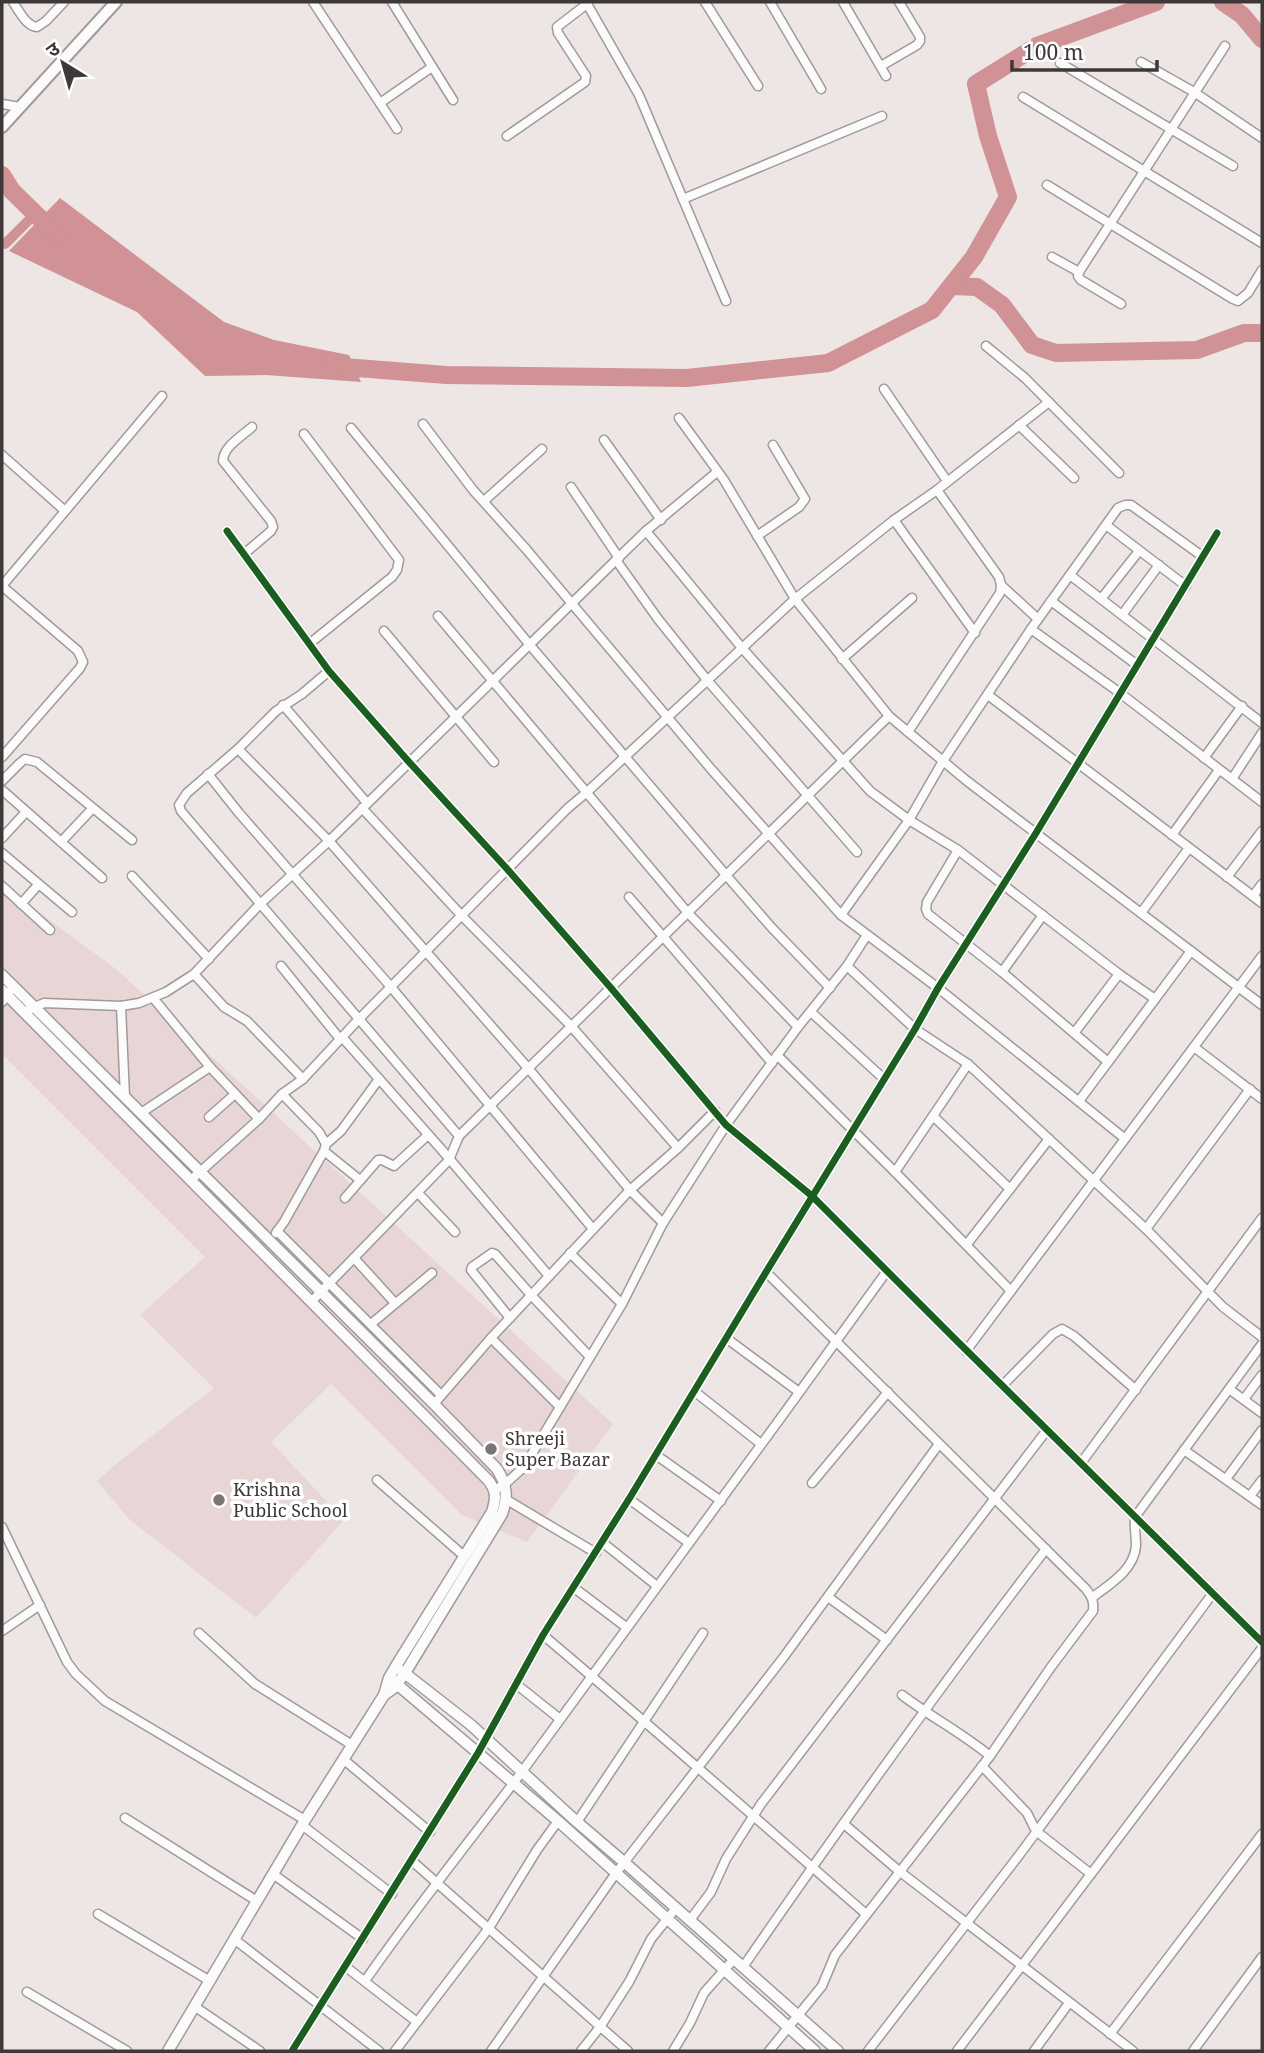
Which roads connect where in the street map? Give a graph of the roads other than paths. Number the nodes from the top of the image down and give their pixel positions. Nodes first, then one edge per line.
1 (13, 2) edge
2 (64, 2) edge
3 (116, 2) edge
4 (313, 2) edge
5 (392, 2) edge
6 (705, 2) edge
7 (770, 2) edge
8 (843, 2) edge
9 (899, 2) edge
10 (586, 3) edge
11 (1225, 46) dead end
12 (1141, 62) dead end
13 (1060, 63) dead end
14 (881, 66) junction
15 (432, 67) junction
16 (886, 76) dead end
17 (758, 86) dead end
18 (821, 89) dead end
19 (1195, 92) junction
20 (1023, 97) dead end
21 (453, 100) dead end
22 (380, 103) junction
23 (2, 104) edge
24 (20, 107) junction
25 (882, 116) dead end
26 (2, 127) edge
27 (397, 129) dead end
28 (1170, 129) junction
29 (507, 136) dead end
30 (1262, 138) edge
31 (1233, 166) dead end
32 (1143, 172) junction
33 (1047, 185) dead end
34 (683, 199) junction
35 (1109, 224) junction
36 (1262, 243) edge
37 (1052, 257) dead end
38 (1262, 270) edge
39 (1079, 272) junction
40 (726, 301) dead end
41 (1121, 304) dead end
42 (986, 346) dead end
43 (884, 389) dead end
44 (162, 396) dead end
45 (1049, 402) junction
46 (679, 418) dead end
47 (423, 424) dead end
48 (1019, 425) junction
49 (252, 427) dead end
50 (351, 428) dead end
51 (304, 433) dead end
52 (604, 440) dead end
53 (774, 445) dead end
54 (542, 449) dead end
55 (2, 455) edge
56 (717, 472) junction
57 (1119, 473) dead end
58 (1074, 478) dead end
59 (947, 481) junction
60 (571, 487) dead end
61 (937, 489) junction
62 (484, 501) junction
63 (64, 510) junction
64 (661, 520) junction
65 (894, 520) junction
66 (1105, 526) junction
67 (228, 531) dead end
68 (646, 531) junction
69 (1217, 533) dead end
70 (757, 536) junction
71 (1139, 551) junction
72 (244, 554) junction
73 (1202, 556) junction
74 (617, 559) junction
75 (1159, 565) junction
76 (1070, 575) junction
77 (1001, 585) junction
78 (2, 586) edge
79 (1186, 586) junction
80 (912, 598) dead end
81 (795, 599) junction
82 (1101, 599) junction
83 (1051, 601) junction
84 (571, 604) junction
85 (1122, 615) junction
86 (438, 616) dead end
87 (1038, 619) junction
88 (1031, 629) junction
89 (384, 631) dead end
90 (975, 633) junction
91 (1154, 638) junction
92 (309, 644) junction
93 (529, 644) junction
94 (742, 648) junction
95 (842, 659) junction
96 (1137, 665) junction
97 (329, 671) junction
98 (706, 680) junction
99 (492, 681) junction
100 (1120, 693) junction
101 (988, 695) junction
102 (283, 705) junction
103 (1242, 706) junction
104 (455, 716) junction
105 (889, 716) junction
106 (668, 717) junction
107 (1262, 723) edge
108 (908, 732) junction
109 (1262, 733) edge
110 (239, 749) junction
111 (2, 757) edge
112 (626, 757) junction
113 (1204, 758) junction
114 (842, 761) junction
115 (943, 761) junction
116 (409, 762) junction
117 (494, 762) dead end
118 (1079, 764) junction
119 (1219, 770) junction
120 (208, 774) junction
121 (1232, 779) junction
122 (2, 781) edge
123 (2, 790) edge
124 (586, 793) junction
125 (808, 795) junction
126 (1262, 802) edge
127 (365, 805) junction
128 (92, 809) junction
129 (26, 812) junction
130 (909, 820) junction
131 (1262, 831) edge
132 (768, 833) junction
133 (1036, 833) junction
134 (1172, 835) junction
135 (2, 838) edge
136 (132, 840) dead end
137 (329, 841) junction
138 (61, 842) junction
139 (1189, 848) junction
140 (958, 850) junction
141 (856, 852) dead end
142 (2, 853) edge
143 (508, 870) junction
144 (291, 873) junction
145 (726, 875) junction
146 (132, 876) dead end
147 (1227, 877) junction
148 (102, 878) dead end
149 (38, 884) junction
150 (1262, 884) edge
151 (1004, 885) junction
152 (2, 886) edge
153 (1253, 896) junction
154 (629, 897) dead end
155 (1262, 903) edge
156 (21, 904) junction
157 (260, 904) junction
158 (72, 912) dead end
159 (688, 913) junction
160 (1141, 913) junction
161 (841, 915) junction
162 (1043, 915) junction
163 (462, 916) junction
164 (50, 930) dead end
165 (867, 934) junction
166 (662, 937) junction
167 (966, 946) junction
168 (1191, 951) junction
169 (427, 952) junction
170 (1262, 956) edge
171 (209, 959) junction
172 (281, 966) dead end
173 (847, 966) junction
174 (1002, 972) junction
175 (194, 974) junction
176 (1119, 974) junction
177 (2, 975) edge
178 (14, 986) junction
179 (391, 987) junction
180 (1238, 987) junction
181 (611, 988) junction
182 (830, 988) junction
183 (938, 988) junction
184 (3, 995) edge
185 (154, 999) junction
186 (1155, 999) junction
187 (1262, 1005) edge
188 (121, 1006) junction
189 (35, 1007) junction
190 (24, 1012) junction
191 (811, 1012) junction
192 (358, 1020) junction
193 (572, 1026) junction
194 (798, 1027) junction
195 (915, 1029) junction
196 (1075, 1032) junction
197 (341, 1038) junction
198 (1194, 1047) junction
199 (777, 1055) junction
200 (1108, 1062) junction
201 (772, 1063) junction
202 (968, 1064) junction
203 (210, 1067) junction
204 (528, 1068) junction
205 (303, 1079) junction
206 (379, 1079) junction
207 (884, 1079) junction
208 (1250, 1089) junction
209 (235, 1094) junction
210 (282, 1094) junction
211 (125, 1097) junction
212 (1262, 1099) edge
213 (1079, 1101) junction
214 (490, 1106) junction
215 (715, 1111) junction
216 (141, 1113) junction
217 (933, 1116) junction
218 (209, 1117) dead end
219 (259, 1119) junction
220 (726, 1125) junction
221 (854, 1130) junction
222 (428, 1135) junction
223 (459, 1136) junction
224 (1124, 1138) junction
225 (1049, 1139) junction
226 (325, 1148) junction
227 (678, 1148) junction
228 (449, 1160) junction
229 (200, 1171) junction
230 (895, 1172) junction
231 (191, 1180) junction
232 (360, 1180) junction
233 (1093, 1182) junction
234 (1010, 1189) junction
235 (630, 1190) junction
236 (418, 1193) junction
237 (812, 1196) junction
238 (345, 1198) dead end
239 (1262, 1218) edge
240 (663, 1223) junction
241 (593, 1229) junction
242 (1146, 1229) junction
243 (277, 1231) junction
244 (455, 1232) dead end
245 (269, 1240) junction
246 (967, 1244) junction
247 (570, 1253) junction
248 (354, 1258) junction
249 (887, 1271) junction
250 (766, 1272) junction
251 (432, 1273) dead end
252 (549, 1276) junction
253 (330, 1283) junction
254 (1011, 1291) junction
255 (321, 1292) junction
256 (1208, 1292) junction
257 (531, 1296) junction
258 (311, 1302) junction
259 (395, 1303) junction
260 (622, 1304) junction
261 (510, 1318) junction
262 (370, 1324) junction
263 (1262, 1337) edge
264 (491, 1338) junction
265 (726, 1338) junction
266 (836, 1341) junction
267 (1262, 1344) edge
268 (966, 1351) junction
269 (590, 1357) junction
270 (1262, 1376) edge
271 (1002, 1386) junction
272 (1229, 1389) junction
273 (1136, 1390) junction
274 (694, 1391) junction
275 (799, 1392) junction
276 (888, 1392) junction
277 (441, 1395) junction
278 (1244, 1399) junction
279 (434, 1404) junction
280 (561, 1407) junction
281 (1262, 1413) edge
282 (1047, 1430) junction
283 (1262, 1430) edge
284 (761, 1444) junction
285 (939, 1444) junction
286 (1184, 1450) junction
287 (656, 1455) junction
288 (1081, 1463) junction
289 (1226, 1479) junction
290 (377, 1480) dead end
291 (1262, 1480) edge
292 (812, 1483) dead end
293 (505, 1484) junction
294 (495, 1490) junction
295 (1250, 1496) junction
296 (995, 1498) junction
297 (629, 1499) junction
298 (507, 1500) junction
299 (721, 1501) junction
300 (1262, 1506) edge
301 (1135, 1517) junction
302 (2, 1527) edge
303 (602, 1542) junction
304 (688, 1543) junction
305 (1046, 1549) junction
306 (596, 1553) junction
307 (464, 1556) junction
308 (657, 1586) junction
309 (573, 1587) junction
310 (1213, 1593) junction
311 (828, 1597) junction
312 (1093, 1597) junction
313 (40, 1605) junction
314 (626, 1628) junction
315 (2, 1631) edge
316 (198, 1633) dead end
317 (703, 1633) dead end
318 (543, 1635) junction
319 (887, 1640) junction
320 (1262, 1642) edge
321 (1262, 1648) edge
322 (400, 1670) junction
323 (591, 1675) junction
324 (393, 1681) junction
325 (516, 1684) junction
326 (902, 1695) dead end
327 (924, 1712) junction
328 (560, 1719) junction
329 (644, 1720) junction
330 (486, 1740) junction
331 (352, 1745) junction
332 (478, 1753) junction
333 (990, 1756) junction
334 (343, 1759) junction
335 (698, 1766) junction
336 (982, 1766) junction
337 (522, 1772) junction
338 (513, 1783) junction
339 (753, 1815) junction
340 (125, 1818) dead end
341 (558, 1821) junction
342 (303, 1822) junction
343 (577, 1822) junction
344 (844, 1824) junction
345 (1036, 1831) junction
346 (430, 1832) junction
347 (1262, 1834) edge
348 (412, 1861) junction
349 (625, 1863) junction
350 (811, 1868) junction
351 (899, 1871) junction
352 (616, 1873) junction
353 (273, 1874) junction
354 (1091, 1874) junction
355 (437, 1882) junction
356 (392, 1894) junction
357 (257, 1901) junction
358 (676, 1908) junction
359 (98, 1914) dead end
360 (866, 1914) junction
361 (666, 1919) junction
362 (690, 1920) junction
363 (966, 1924) junction
364 (489, 1928) junction
365 (234, 1939) junction
366 (363, 1940) junction
367 (1262, 1957) edge
368 (734, 1959) junction
369 (1022, 1966) junction
370 (346, 1967) junction
371 (743, 1967) junction
372 (723, 1970) junction
373 (544, 1978) junction
374 (210, 1981) junction
375 (365, 1981) junction
376 (27, 1992) dead end
377 (1069, 2003) junction
378 (321, 2006) junction
379 (194, 2007) junction
380 (798, 2016) junction
381 (417, 2022) junction
382 (600, 2027) junction
383 (788, 2027) junction
384 (1110, 2034) junction
385 (127, 2051) edge
386 (168, 2051) edge
387 (260, 2051) edge
388 (292, 2051) edge
389 (379, 2051) edge
390 (395, 2051) edge
391 (491, 2051) edge
392 (581, 2051) edge
393 (628, 2051) edge
394 (673, 2051) edge
395 (769, 2051) edge
396 (815, 2051) edge
397 (838, 2051) edge
398 (868, 2051) edge
399 (957, 2051) edge
400 (1034, 2051) edge
401 (1131, 2051) edge
402 (1193, 2051) edge

1 - 2 street
3 - 24 main road
4 - 22 street
5 - 15 street
6 - 17 street
7 - 18 street
8 - 14 street
9 - 14 street
10 - 29 street
10 - 34 street
11 - 19 street
12 - 19 street
13 - 28 street
14 - 16 street
15 - 21 street
15 - 22 street
19 - 28 street
19 - 30 street
20 - 32 street
22 - 27 street
23 - 24 street
24 - 26 main road
25 - 34 street
28 - 31 street
28 - 32 street
32 - 35 street
32 - 36 street
33 - 35 street
34 - 40 street
35 - 38 street
35 - 39 street
37 - 39 street
39 - 41 street
42 - 45 street
43 - 59 street
44 - 63 street
45 - 48 street
45 - 57 street
46 - 56 street
47 - 62 street
48 - 58 street
48 - 59 street
49 - 72 street
50 - 93 street
51 - 92 street
52 - 64 street
53 - 70 street
54 - 62 street
55 - 63 street
56 - 64 street
56 - 70 street
59 - 61 street
60 - 74 street
61 - 65 street
61 - 77 street
62 - 84 street
63 - 78 street
64 - 68 street
65 - 81 street
65 - 90 street
66 - 71 street
66 - 73 street
66 - 76 street
67 - 72 street
68 - 74 street
68 - 94 street
69 - 73 street
70 - 81 street
71 - 75 street
71 - 82 street
72 - 92 street
73 - 79 street
74 - 84 street
74 - 98 street
75 - 79 street
75 - 85 street
76 - 82 street
76 - 83 street
77 - 87 street
77 - 90 street
78 - 111 street
79 - 91 street
80 - 95 street
81 - 94 street
81 - 95 street
82 - 85 street
83 - 87 street
83 - 96 street
84 - 93 street
84 - 106 street
85 - 91 street
86 - 99 street
87 - 88 street
88 - 100 street
88 - 101 street
89 - 104 street
90 - 108 street
91 - 96 street
91 - 103 street
92 - 97 street
93 - 99 street
93 - 112 street
94 - 98 street
94 - 114 street
95 - 105 street
96 - 100 street
97 - 102 street
97 - 116 street
98 - 106 street
98 - 125 street
99 - 104 street
99 - 124 street
100 - 113 street
100 - 118 street
101 - 115 street
101 - 118 street
102 - 110 street
102 - 127 street
103 - 107 street
103 - 113 street
104 - 116 street
104 - 117 street
105 - 108 street
105 - 114 street
106 - 112 street
106 - 132 street
108 - 115 street
109 - 121 street
110 - 120 street
110 - 137 street
112 - 124 street
112 - 145 street
113 - 119 street
114 - 125 street
114 - 130 street
115 - 130 street
115 - 133 street
116 - 127 street
116 - 143 street
118 - 133 street
118 - 134 street
119 - 121 street
119 - 134 street
120 - 144 street
120 - 157 street
121 - 126 street
122 - 128 street
123 - 129 street
124 - 143 street
124 - 159 street
125 - 132 street
125 - 141 street
127 - 137 street
127 - 163 street
128 - 136 street
128 - 138 street
129 - 135 street
129 - 138 street
130 - 140 street
130 - 161 street
131 - 147 street
132 - 145 street
132 - 161 street
133 - 151 street
133 - 160 street
134 - 139 street
137 - 144 street
137 - 169 street
138 - 148 street
139 - 147 street
139 - 160 street
140 - 151 street
140 - 167 street
142 - 149 street
143 - 163 street
143 - 181 street
144 - 157 street
144 - 179 street
145 - 159 street
145 - 182 street
146 - 171 street
147 - 153 street
149 - 156 street
149 - 158 street
150 - 153 street
151 - 162 street
151 - 167 street
152 - 156 street
153 - 155 street
154 - 166 street
156 - 164 street
157 - 171 street
157 - 192 street
159 - 166 street
159 - 194 street
160 - 168 street
161 - 165 street
162 - 174 street
162 - 176 street
163 - 169 street
163 - 193 street
165 - 173 street
165 - 183 street
166 - 181 street
166 - 201 street
167 - 174 street
167 - 183 street
168 - 180 street
168 - 186 street
169 - 179 street
169 - 204 street
170 - 180 street
171 - 175 street
172 - 197 street
173 - 182 street
173 - 195 street
174 - 196 street
175 - 185 street
175 - 205 street
176 - 186 street
176 - 196 street
177 - 178 street
178 - 184 street
178 - 189 street
179 - 192 street
179 - 214 street
180 - 187 street
180 - 198 street
181 - 193 street
181 - 215 street
182 - 191 street
183 - 195 street
183 - 213 street
184 - 190 street
185 - 188 street
185 - 203 street
186 - 200 street
188 - 189 street
188 - 211 street
189 - 190 street
189 - 211 street
190 - 231 street
191 - 194 street
191 - 207 street
192 - 197 street
192 - 223 street
193 - 204 street
193 - 227 street
194 - 199 street
195 - 202 street
195 - 207 street
196 - 200 street
197 - 205 street
197 - 206 street
198 - 208 street
198 - 224 street
199 - 201 street
199 - 221 street
200 - 213 street
201 - 220 street
202 - 217 street
202 - 225 street
203 - 209 street
203 - 216 street
204 - 214 street
204 - 235 street
205 - 210 street
206 - 222 street
206 - 226 street
207 - 221 street
208 - 212 street
208 - 242 street
209 - 218 street
209 - 219 street
210 - 219 street
210 - 226 street
211 - 216 street
213 - 224 street
214 - 223 street
214 - 241 street
215 - 220 street
215 - 227 street
216 - 229 street
217 - 230 street
217 - 234 street
219 - 229 street
220 - 237 street
220 - 240 street
221 - 230 street
221 - 237 street
222 - 228 street
222 - 232 street
223 - 228 street
224 - 233 street
225 - 233 street
225 - 234 street
226 - 232 street
226 - 243 street
227 - 235 street
228 - 236 street
228 - 252 street
229 - 231 street
229 - 245 street
230 - 246 street
231 - 258 street
232 - 238 street
233 - 242 street
233 - 254 street
234 - 246 street
235 - 240 street
235 - 241 street
236 - 244 street
236 - 248 street
237 - 249 street
237 - 250 street
239 - 256 street
240 - 260 street
241 - 247 street
242 - 256 street
243 - 245 street
243 - 253 street
245 - 255 street
246 - 254 street
247 - 252 street
247 - 260 street
248 - 253 street
248 - 259 street
249 - 266 street
249 - 268 street
250 - 265 street
250 - 266 street
251 - 259 street
252 - 257 street
253 - 255 street
253 - 262 street
254 - 268 street
255 - 258 street
255 - 279 street
256 - 263 street
256 - 273 street
257 - 261 street
257 - 261 street
257 - 269 street
258 - 294 street
259 - 262 street
260 - 269 street
261 - 264 street
262 - 277 street
264 - 277 street
264 - 280 street
265 - 274 street
265 - 275 street
266 - 275 street
266 - 276 street
267 - 272 street
268 - 271 street
269 - 280 street
270 - 278 street
271 - 273 street
271 - 282 street
272 - 278 street
272 - 286 street
273 - 288 street
274 - 284 street
274 - 287 street
275 - 284 street
276 - 285 street
276 - 292 street
277 - 279 street
278 - 281 street
279 - 293 street
280 - 293 street
282 - 288 street
282 - 296 street
283 - 289 street
284 - 299 street
285 - 296 street
285 - 311 street
286 - 289 street
286 - 301 street
287 - 297 street
287 - 299 street
288 - 301 street
289 - 295 street
290 - 307 street
291 - 295 street
293 - 294 street
293 - 298 street
294 - 307 street
295 - 300 street
296 - 305 street
296 - 319 street
297 - 303 street
297 - 304 street
298 - 306 street
298 - 322 street
299 - 304 street
301 - 310 street
301 - 312 street
302 - 313 street
303 - 306 street
303 - 308 street
304 - 308 street
305 - 312 street
305 - 327 street
306 - 309 street
307 - 322 street
308 - 314 street
309 - 314 street
309 - 318 street
310 - 320 street
310 - 345 street
311 - 319 street
311 - 335 street
312 - 333 street
313 - 315 street
313 - 342 street
314 - 323 street
316 - 331 street
317 - 329 street
318 - 323 street
318 - 325 street
319 - 339 street
321 - 354 street
322 - 324 street
322 - 330 street
323 - 328 street
323 - 329 street
324 - 331 street
324 - 332 street
325 - 328 street
325 - 330 street
326 - 327 street
327 - 333 street
327 - 344 street
328 - 337 street
329 - 335 street
329 - 343 street
330 - 332 street
330 - 337 street
331 - 334 street
332 - 338 street
332 - 346 street
333 - 336 street
334 - 342 street
334 - 346 street
335 - 339 street
335 - 349 street
336 - 345 street
336 - 351 street
337 - 338 street
337 - 343 street
338 - 341 street
338 - 355 street
339 - 350 street
339 - 362 street
340 - 357 street
341 - 352 street
341 - 364 street
342 - 353 street
342 - 356 street
343 - 349 street
344 - 350 street
344 - 351 street
345 - 354 street
345 - 363 street
346 - 348 street
347 - 384 street
348 - 355 street
348 - 356 street
349 - 352 street
349 - 358 street
350 - 360 street
350 - 371 street
351 - 360 street
351 - 363 street
352 - 361 street
352 - 373 street
353 - 357 street
353 - 366 street
354 - 369 street
355 - 364 street
355 - 375 street
356 - 366 street
357 - 365 street
358 - 361 street
358 - 362 street
359 - 374 street
360 - 380 street
361 - 372 street
361 - 382 street
362 - 368 street
363 - 369 street
363 - 398 street
364 - 373 street
364 - 381 street
365 - 374 street
365 - 378 street
366 - 370 street
367 - 402 street
368 - 371 street
368 - 372 street
369 - 377 street
369 - 399 street
370 - 375 street
370 - 378 street
371 - 380 street
372 - 383 street
372 - 394 street
373 - 382 street
373 - 391 street
374 - 379 street
375 - 381 street
376 - 385 street
377 - 384 street
377 - 400 street
378 - 388 street
378 - 389 street
379 - 386 street
379 - 387 street
380 - 383 street
380 - 397 street
381 - 390 street
382 - 392 street
382 - 393 street
383 - 395 street
383 - 396 street
384 - 401 street

